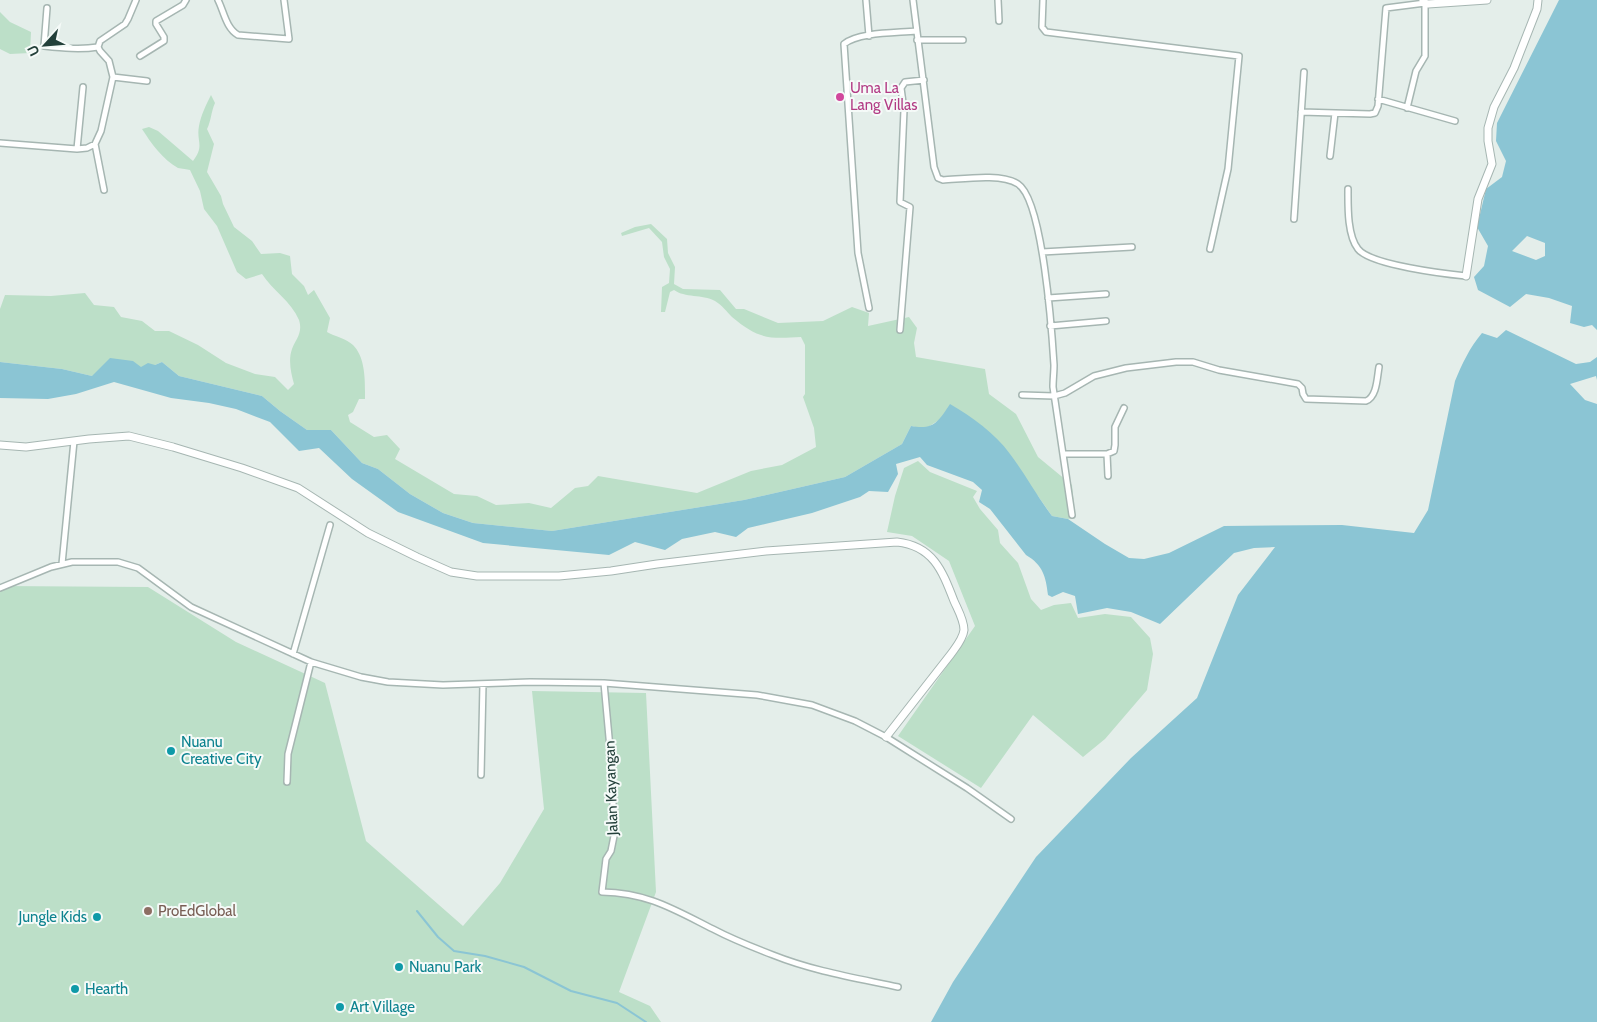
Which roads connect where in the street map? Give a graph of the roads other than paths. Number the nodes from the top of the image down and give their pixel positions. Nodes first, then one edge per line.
1 (136, 0) edge
2 (186, 0) edge
3 (218, 0) edge
4 (284, 0) edge
5 (866, 0) edge
6 (913, 0) edge
7 (998, 0) edge
8 (1043, 0) edge
9 (1487, 0) edge
10 (1538, 0) edge
11 (1424, 1) edge
12 (47, 8) dead end
13 (999, 21) dead end
14 (916, 31) junction
15 (869, 36) junction
16 (917, 40) junction
17 (963, 40) dead end
18 (98, 47) junction
19 (140, 56) dead end
20 (1304, 72) dead end
21 (113, 77) junction
22 (924, 80) junction
23 (147, 81) dead end
24 (83, 86) dead end
25 (1378, 99) junction
26 (1407, 108) junction
27 (1301, 112) junction
28 (1334, 113) junction
29 (1455, 121) dead end
30 (0, 143) edge
31 (95, 144) junction
32 (77, 149) junction
33 (1330, 156) dead end
34 (1348, 189) dead end
35 (104, 190) dead end
36 (1294, 219) dead end
37 (1132, 247) dead end
38 (1210, 249) dead end
39 (1042, 252) junction
40 (1466, 276) joint
41 (1106, 294) dead end
42 (1048, 298) junction
43 (869, 308) dead end
44 (1106, 321) dead end
45 (1050, 326) junction
46 (900, 330) dead end
47 (1378, 367) dead end
48 (1022, 395) dead end
49 (1054, 396) junction
50 (1124, 408) dead end
51 (74, 441) junction
52 (0, 445) edge
53 (1063, 454) junction
54 (1107, 454) junction
55 (1108, 476) dead end
56 (1072, 515) dead end
57 (330, 525) dead end
58 (62, 564) junction
59 (0, 588) edge
60 (293, 654) junction
61 (311, 662) junction
62 (604, 683) junction
63 (483, 684) junction
64 (886, 737) junction
65 (481, 775) dead end
66 (287, 782) dead end
67 (1011, 819) dead end
68 (898, 988) dead end

1 - 18 street
2 - 19 street
3 - 4 street
5 - 15 street
6 - 14 street
7 - 13 street
8 - 38 street
9 - 11 street
10 - 40 street
11 - 25 street
11 - 26 street
12 - 18 street
14 - 15 street
14 - 16 street
15 - 43 street
16 - 17 street
16 - 22 street
18 - 21 street
20 - 27 street
21 - 23 street
21 - 31 street
22 - 39 street
22 - 46 street
24 - 32 street
25 - 26 street
25 - 28 street
26 - 29 street
27 - 28 street
27 - 36 street
28 - 33 street
30 - 32 street
31 - 32 street
31 - 35 street
34 - 40 street
37 - 39 street
39 - 42 street
41 - 42 street
42 - 45 street
44 - 45 street
45 - 49 street
47 - 49 street
48 - 49 street
49 - 53 street
50 - 54 street
51 - 52 street
51 - 58 street
51 - 64 street
53 - 54 street
53 - 56 street
54 - 55 street
57 - 60 street
58 - 59 street
58 - 60 street
60 - 61 street
61 - 63 street
61 - 66 street
62 - 63 street
62 - 64 street
62 - 68 street, Jalan Kayangan
63 - 65 street
64 - 67 street

